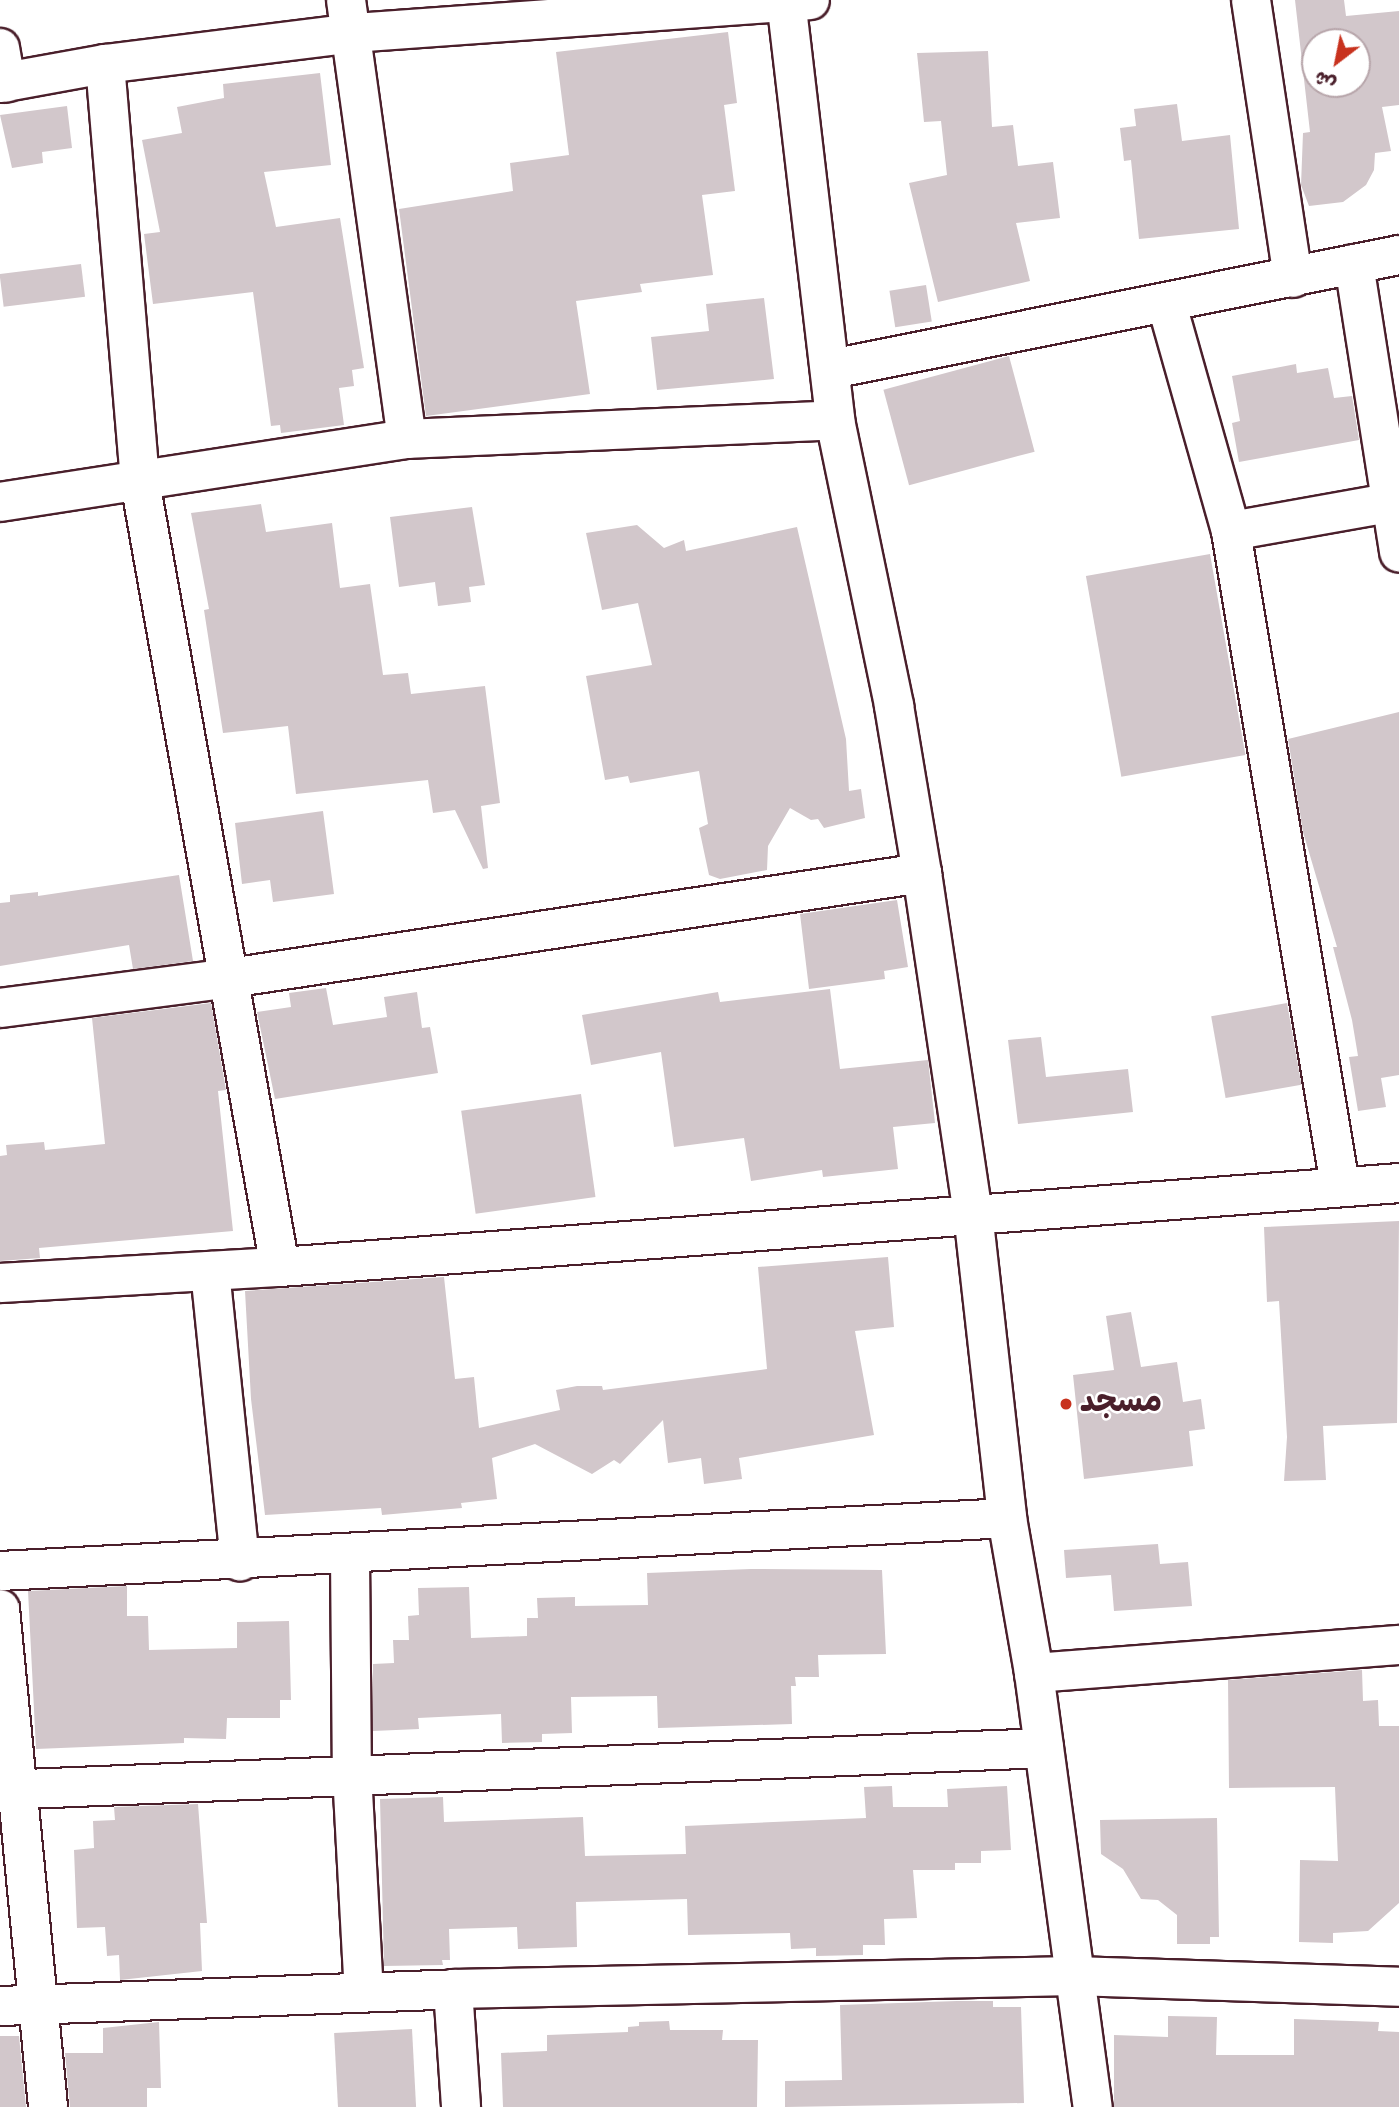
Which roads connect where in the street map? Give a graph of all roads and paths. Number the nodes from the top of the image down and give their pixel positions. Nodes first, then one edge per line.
1 (1251, 0) edge
2 (794, 1) edge
3 (350, 17) edge
4 (105, 64) junction
5 (2, 71) edge
6 (1399, 255) edge
7 (1354, 264) junction
8 (1293, 278) junction
9 (1167, 305) junction
10 (832, 369) junction
11 (835, 420) junction
12 (407, 439) junction
13 (140, 482) junction
14 (0, 502) edge
15 (1393, 502) edge
16 (1231, 531) junction
17 (1399, 553) edge
18 (922, 873) junction
19 (230, 978) junction
20 (0, 1007) edge
21 (1399, 1183) edge
22 (1339, 1185) junction
23 (973, 1213) junction
24 (280, 1267) junction
25 (210, 1271) junction
26 (0, 1283) edge
27 (1007, 1518) junction
28 (350, 1556) junction
29 (240, 1561) junction
30 (0, 1572) edge
31 (0, 1609) edge
32 (1399, 1645) edge
33 (1034, 1673) junction
34 (1044, 1748) junction
35 (352, 1773) junction
36 (10, 1789) edge
37 (1074, 1976) junction
38 (1399, 1987) edge
39 (453, 1989) junction
40 (364, 1993) junction
41 (18, 2005) edge
42 (48, 2107) edge
43 (461, 2107) edge
44 (1093, 2107) edge

1 - 8 street
2 - 3 street
2 - 10 street
3 - 4 street
3 - 12 street
4 - 5 street
4 - 13 street
6 - 7 street
7 - 8 street
7 - 15 street
8 - 9 street
9 - 10 street
9 - 16 street
10 - 11 street
11 - 12 street
11 - 18 street
12 - 13 street
13 - 14 street
13 - 19 street
15 - 16 street
15 - 17 street
16 - 22 street
18 - 19 street
18 - 23 street
19 - 20 street
19 - 24 street
21 - 22 street
22 - 23 street
23 - 24 street
23 - 27 street
24 - 25 street
25 - 26 street
25 - 29 street
27 - 28 street
27 - 33 street
28 - 29 street
28 - 35 street
29 - 30 street
31 - 36 street
32 - 33 street
33 - 34 street
34 - 35 street
34 - 37 street
35 - 36 street
35 - 40 street
36 - 41 street
37 - 38 street
37 - 39 street
37 - 44 street
39 - 40 street
39 - 43 street
40 - 41 street
41 - 42 street

